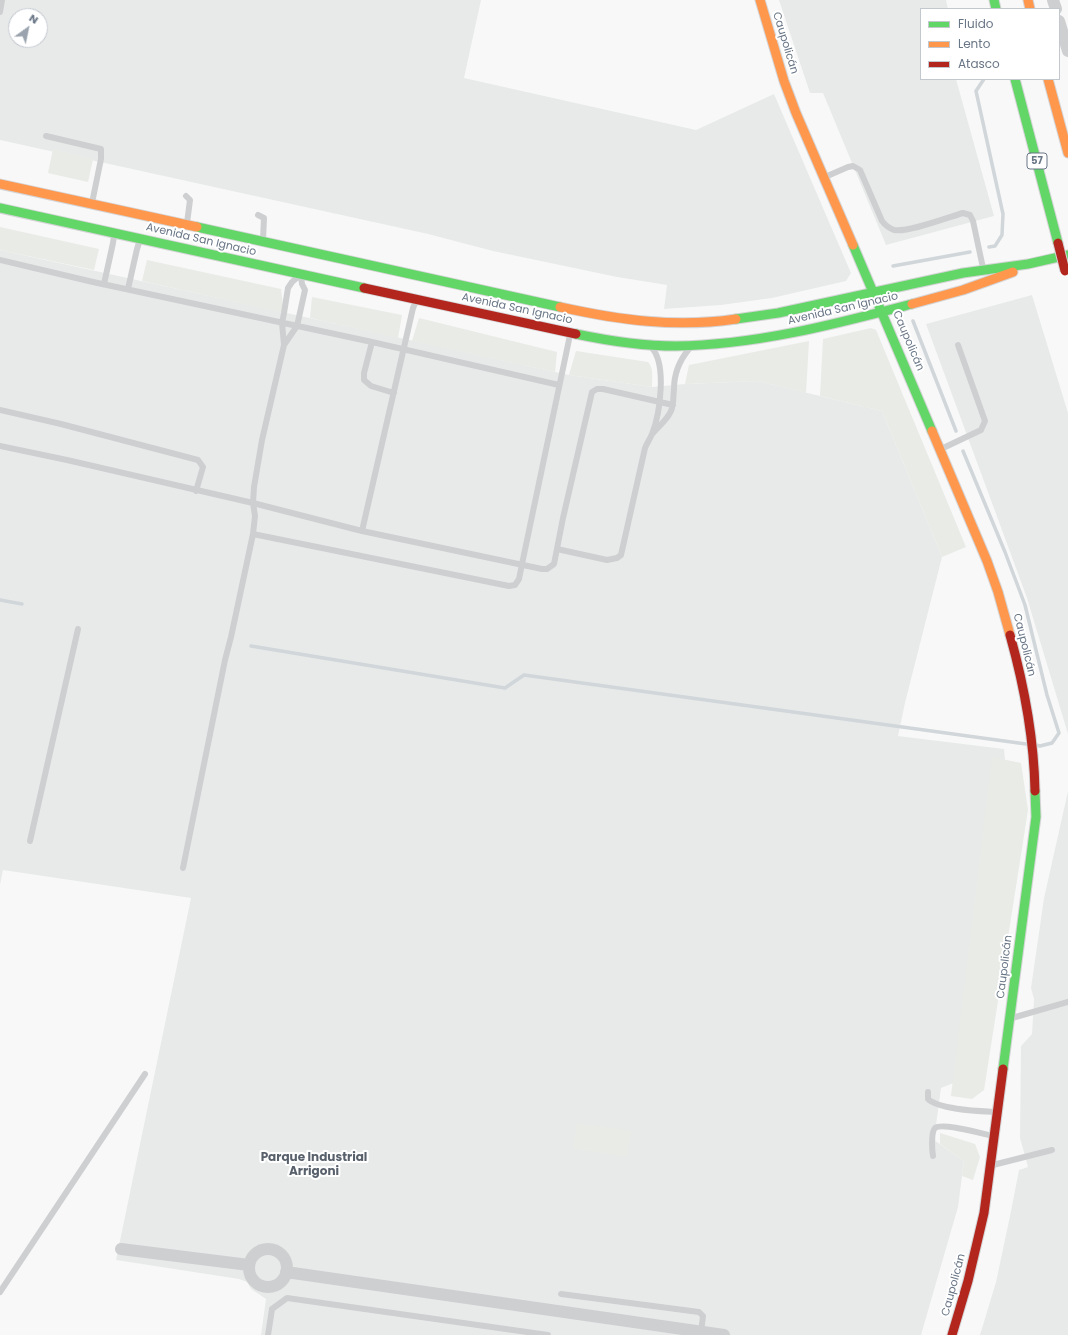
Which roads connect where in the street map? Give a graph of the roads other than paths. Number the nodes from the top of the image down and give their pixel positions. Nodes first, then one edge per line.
1 (2, 0) edge
2 (760, 0) edge
3 (0, 12) edge
4 (1060, 25) edge
5 (1068, 51) edge
6 (1015, 80) edge
7 (1048, 80) edge
8 (46, 136) dead end
9 (1068, 152) edge
10 (824, 178) junction
11 (0, 184) edge
12 (186, 196) dead end
13 (91, 204) junction
14 (40, 205) junction
15 (0, 208) edge
16 (258, 215) dead end
17 (187, 225) junction
18 (114, 233) junction
19 (141, 239) junction
20 (264, 242) junction
21 (1068, 255) edge
22 (0, 260) edge
23 (1028, 264) junction
24 (984, 270) junction
25 (300, 274) junction
26 (1068, 282) edge
27 (104, 284) junction
28 (461, 285) junction
29 (128, 289) junction
30 (873, 292) junction
31 (416, 300) junction
32 (530, 300) junction
33 (823, 304) junction
34 (456, 308) junction
35 (882, 312) junction
36 (282, 322) junction
37 (525, 324) junction
38 (830, 325) junction
39 (297, 326) junction
40 (571, 333) junction
41 (372, 342) junction
42 (284, 345) junction
43 (650, 345) junction
44 (958, 345) dead end
45 (692, 346) junction
46 (404, 349) junction
47 (559, 385) junction
48 (394, 393) junction
49 (660, 402) junction
50 (673, 405) junction
51 (0, 410) edge
52 (652, 434) junction
53 (0, 446) edge
54 (941, 449) junction
55 (196, 491) junction
56 (253, 504) junction
57 (362, 531) junction
58 (253, 534) junction
59 (556, 549) junction
60 (522, 564) junction
61 (78, 629) dead end
62 (30, 841) dead end
63 (183, 868) dead end
64 (1068, 1002) edge
65 (1011, 1018) junction
66 (145, 1074) dead end
67 (928, 1092) dead end
68 (998, 1112) junction
69 (994, 1136) junction
70 (1052, 1150) dead end
71 (933, 1156) dead end
72 (992, 1165) junction
73 (121, 1249) dead end
74 (249, 1265) junction
75 (286, 1272) junction
76 (0, 1292) edge
77 (561, 1294) dead end
78 (701, 1332) junction
79 (268, 1335) edge
80 (548, 1335) edge
81 (724, 1335) edge
82 (952, 1335) edge

1 - 3 lane
2 - 10 main road, Caupolicán
4 - 5 street
6 - 26 main road, 57, bridge
7 - 9 main road
8 - 13 lane
10 - 24 lane
10 - 30 main road, Caupolicán
11 - 14 main road, Avenida San Ignacio
12 - 17 lane
13 - 14 main road, Avenida San Ignacio
13 - 17 main road, Avenida San Ignacio
14 - 15 main road, Avenida San Ignacio
14 - 18 main road, Avenida San Ignacio
16 - 20 lane
17 - 20 main road, Avenida San Ignacio
18 - 19 main road, Avenida San Ignacio
18 - 27 lane
19 - 25 main road, Avenida San Ignacio
19 - 29 lane
20 - 28 main road, Avenida San Ignacio
21 - 23 main road, Avenida San Ignacio
22 - 27 lane
23 - 24 main road, Avenida San Ignacio
23 - 35 main road, Avenida San Ignacio
24 - 30 main road, Avenida San Ignacio
25 - 31 main road, Avenida San Ignacio
25 - 36 lane
25 - 39 lane
27 - 29 lane
28 - 32 main road, Avenida San Ignacio
28 - 34 main road
29 - 36 lane
30 - 33 main road, Avenida San Ignacio
30 - 35 main road, Caupolicán
31 - 34 main road, Avenida San Ignacio
31 - 46 lane
32 - 33 main road, Avenida San Ignacio
32 - 37 main road
33 - 38 main road
34 - 37 main road, Avenida San Ignacio
35 - 38 main road, Avenida San Ignacio
35 - 54 main road, Caupolicán
36 - 39 lane
36 - 42 lane
37 - 40 main road, Avenida San Ignacio
38 - 45 main road, Avenida San Ignacio
39 - 41 lane
39 - 42 lane
40 - 43 main road, Avenida San Ignacio
40 - 47 lane
41 - 46 lane
41 - 48 lane
42 - 56 lane
43 - 45 main road, Avenida San Ignacio
43 - 49 lane
44 - 54 lane
45 - 50 lane
46 - 47 lane
46 - 48 lane
47 - 60 lane
48 - 57 lane
49 - 50 lane
49 - 52 lane
49 - 59 lane
50 - 52 lane
51 - 55 lane
52 - 59 lane
53 - 55 lane
54 - 65 main road, Caupolicán
55 - 56 lane
56 - 57 lane
56 - 58 lane
57 - 60 lane
58 - 60 lane
58 - 63 lane
59 - 60 lane
61 - 62 lane
64 - 65 lane
65 - 68 main road, Caupolicán
66 - 76 lane
67 - 68 lane
68 - 69 main road, Caupolicán
69 - 71 lane
69 - 72 main road, Caupolicán
70 - 72 lane
72 - 82 main road, Caupolicán
73 - 74 street
74 - 75 street
74 - 75 street
75 - 78 street
77 - 78 lane
78 - 81 street
79 - 80 lane

